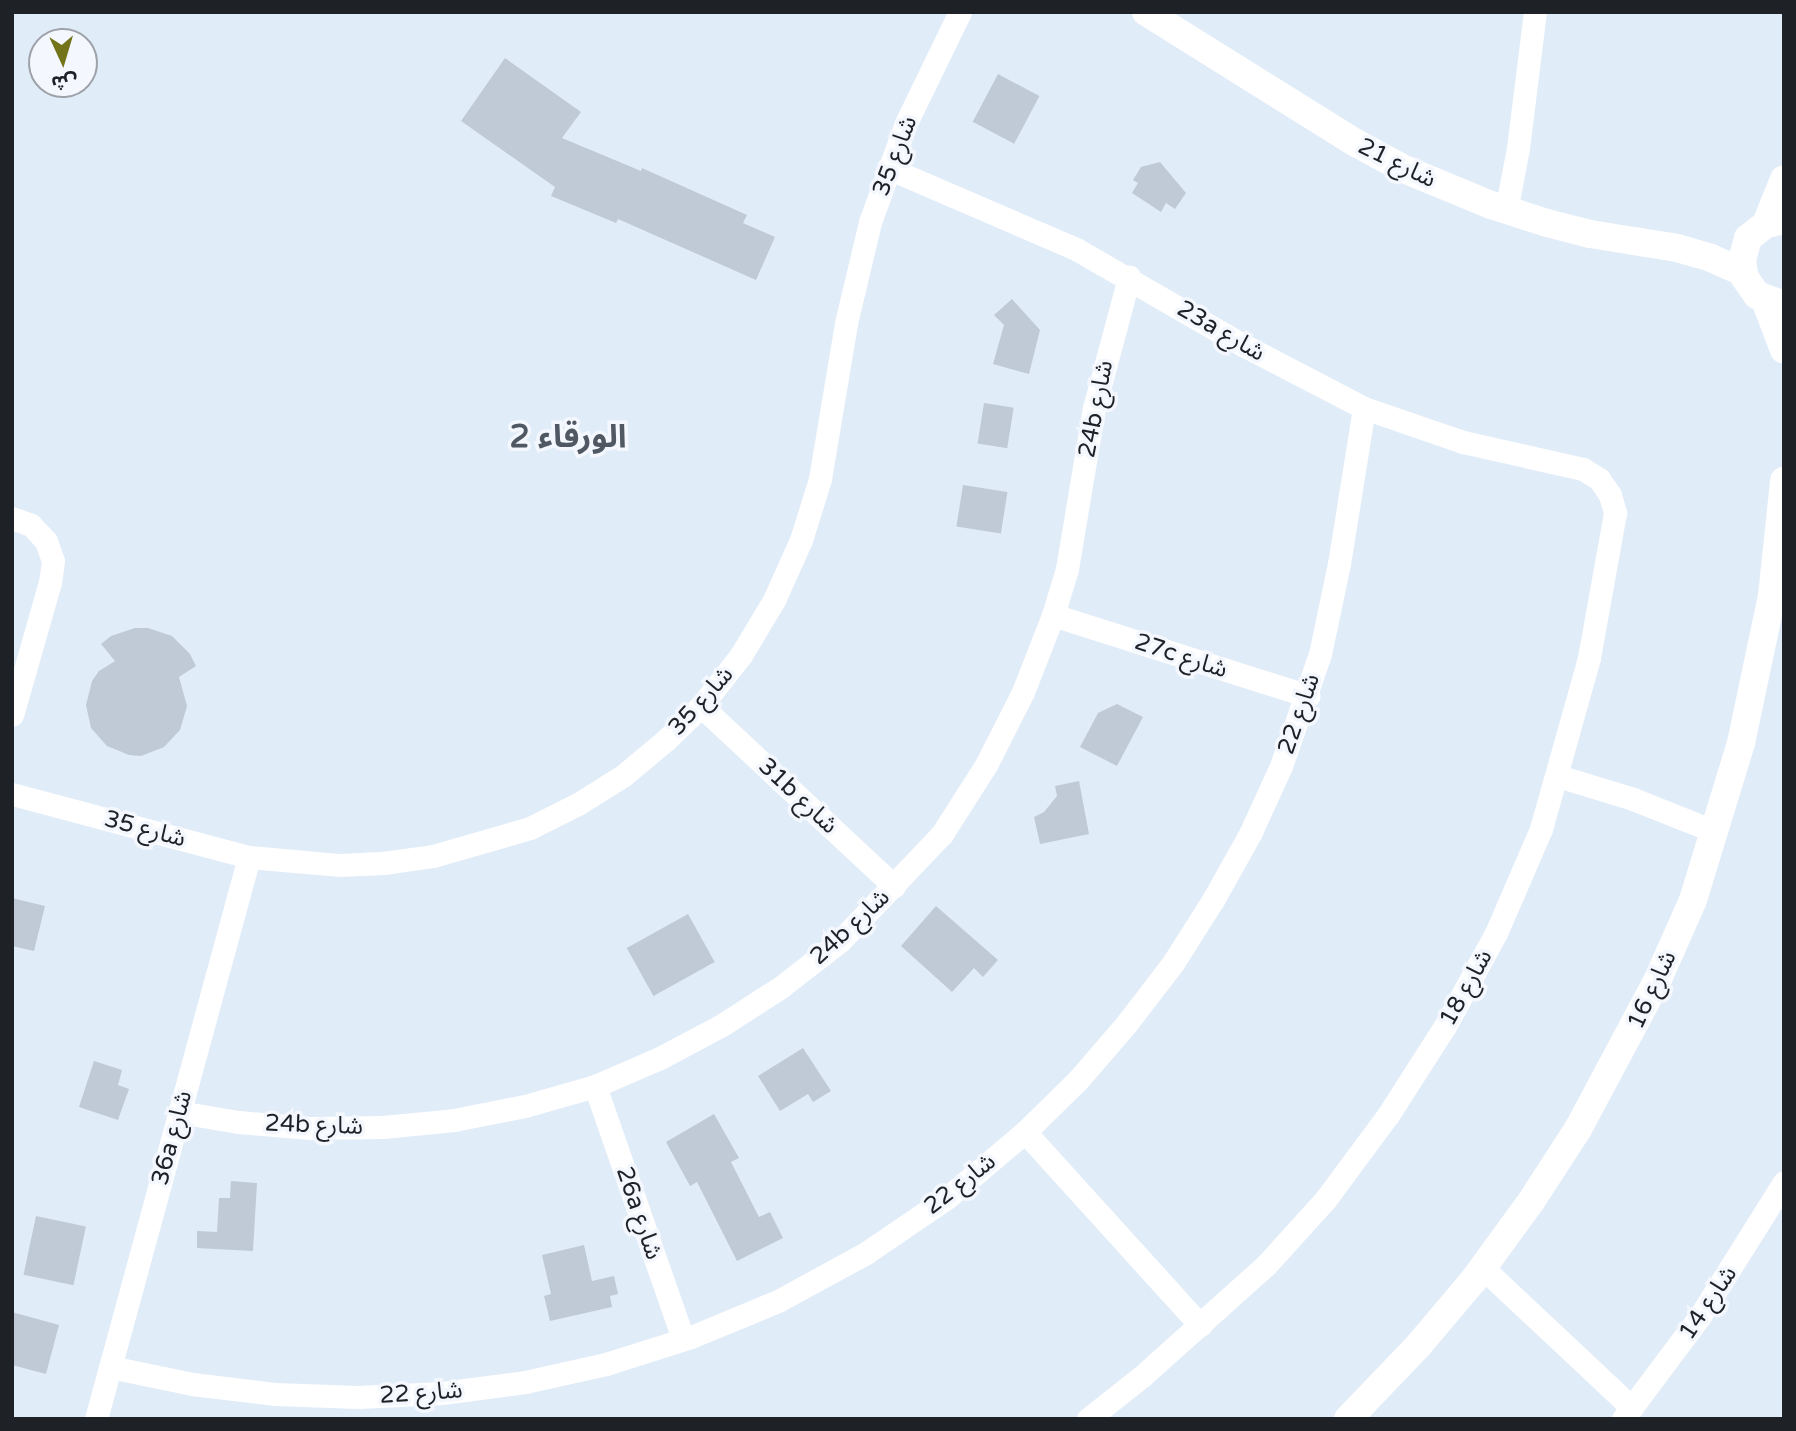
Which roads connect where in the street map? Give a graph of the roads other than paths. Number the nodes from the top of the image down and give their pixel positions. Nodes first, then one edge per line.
1 (960, 12) edge
2 (1146, 12) edge
3 (1535, 12) edge
4 (888, 169) junction
5 (1784, 178) edge
6 (1499, 208) junction
7 (1766, 228) edge
8 (1677, 247) junction
9 (1743, 272) junction
10 (1129, 277) junction
11 (1774, 302) edge
12 (1784, 350) edge
13 (1364, 408) junction
14 (1564, 464) joint
15 (1784, 481) edge
16 (12, 518) edge
17 (1053, 615) junction
18 (1308, 696) junction
19 (701, 706) junction
20 (12, 715) edge
21 (1558, 776) junction
22 (12, 794) edge
23 (1718, 823) junction
24 (249, 857) junction
25 (894, 886) junction
26 (595, 1086) junction
27 (179, 1112) junction
28 (1025, 1132) junction
29 (1784, 1182) edge
30 (1478, 1275) junction
31 (1200, 1325) junction
32 (683, 1339) junction
33 (110, 1367) junction
34 (1633, 1407) edge
35 (96, 1419) edge
36 (1088, 1419) edge
37 (1348, 1419) edge

1 - 4 street, شارع 35
2 - 6 street, شارع 21
3 - 6 street
4 - 10 street, 23a شارع
4 - 19 street, شارع 35
5 - 7 street
6 - 8 street, شارع 21
7 - 8 street, شارع 21
7 - 9 street
8 - 9 street, شارع 21
9 - 11 street
10 - 13 street, 23a شارع
10 - 17 street, 24b شارع
11 - 12 street
13 - 14 street, 23a شارع
13 - 18 street, شارع 22
14 - 21 street, شارع 18
15 - 23 street, شارع 16
16 - 20 street
17 - 18 street, 27c شارع
17 - 25 street, 24b شارع
18 - 28 street, شارع 22
19 - 24 street, شارع 35
19 - 25 street, 31b شارع
21 - 23 street
21 - 31 street, شارع 18
22 - 24 street, شارع 35
23 - 30 street, شارع 16
24 - 27 street, 36a شارع
25 - 26 street, 24b شارع
26 - 27 street, 24b شارع
26 - 32 street, 26a شارع
27 - 33 street, 36a شارع
28 - 31 street
28 - 32 street, شارع 22
29 - 34 street, شارع 14
30 - 34 street
30 - 37 street, شارع 16
31 - 36 street, شارع 18
32 - 33 street, شارع 22
33 - 35 street, 36a شارع

